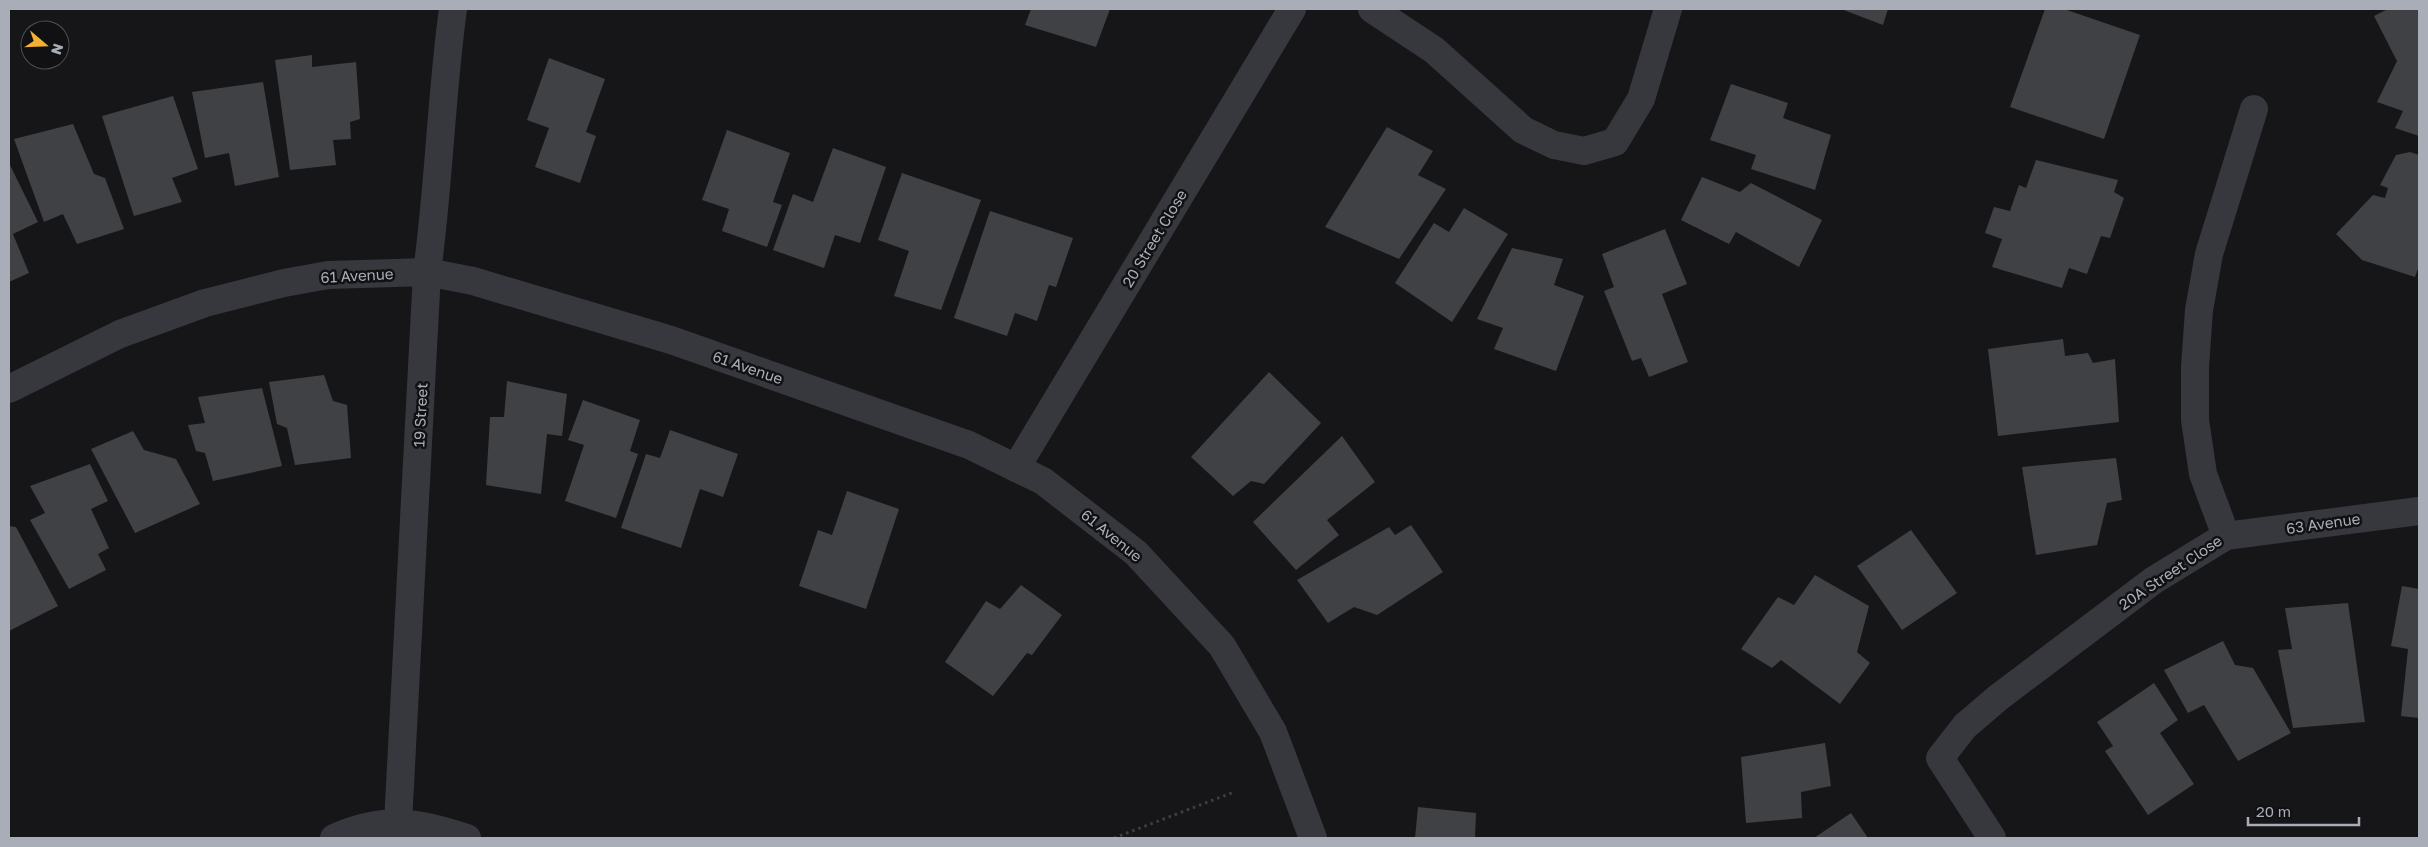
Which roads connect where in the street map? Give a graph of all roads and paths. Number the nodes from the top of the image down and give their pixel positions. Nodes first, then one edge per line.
1 (453, 9) edge
2 (1292, 9) edge
3 (1372, 9) edge
4 (1668, 9) edge
5 (2254, 108) dead end
6 (426, 272) junction
7 (9, 389) edge
8 (1016, 468) junction
9 (2419, 511) edge
10 (2226, 536) junction
11 (1234, 792) dead end
12 (398, 823) junction
13 (334, 838) edge
14 (466, 838) edge
15 (1114, 838) edge
16 (1313, 838) edge
17 (1992, 838) edge

1 - 6 street, 19 Street
2 - 8 street, 20 Street Close
3 - 4 street
5 - 10 street, 20A Street Close
6 - 7 street, 61 Avenue
6 - 8 street, 61 Avenue
6 - 12 street, 19 Street
8 - 16 street, 61 Avenue
9 - 10 street, 63 Avenue
10 - 17 street, 20A Street Close
11 - 15 path
12 - 13 street
12 - 14 street

